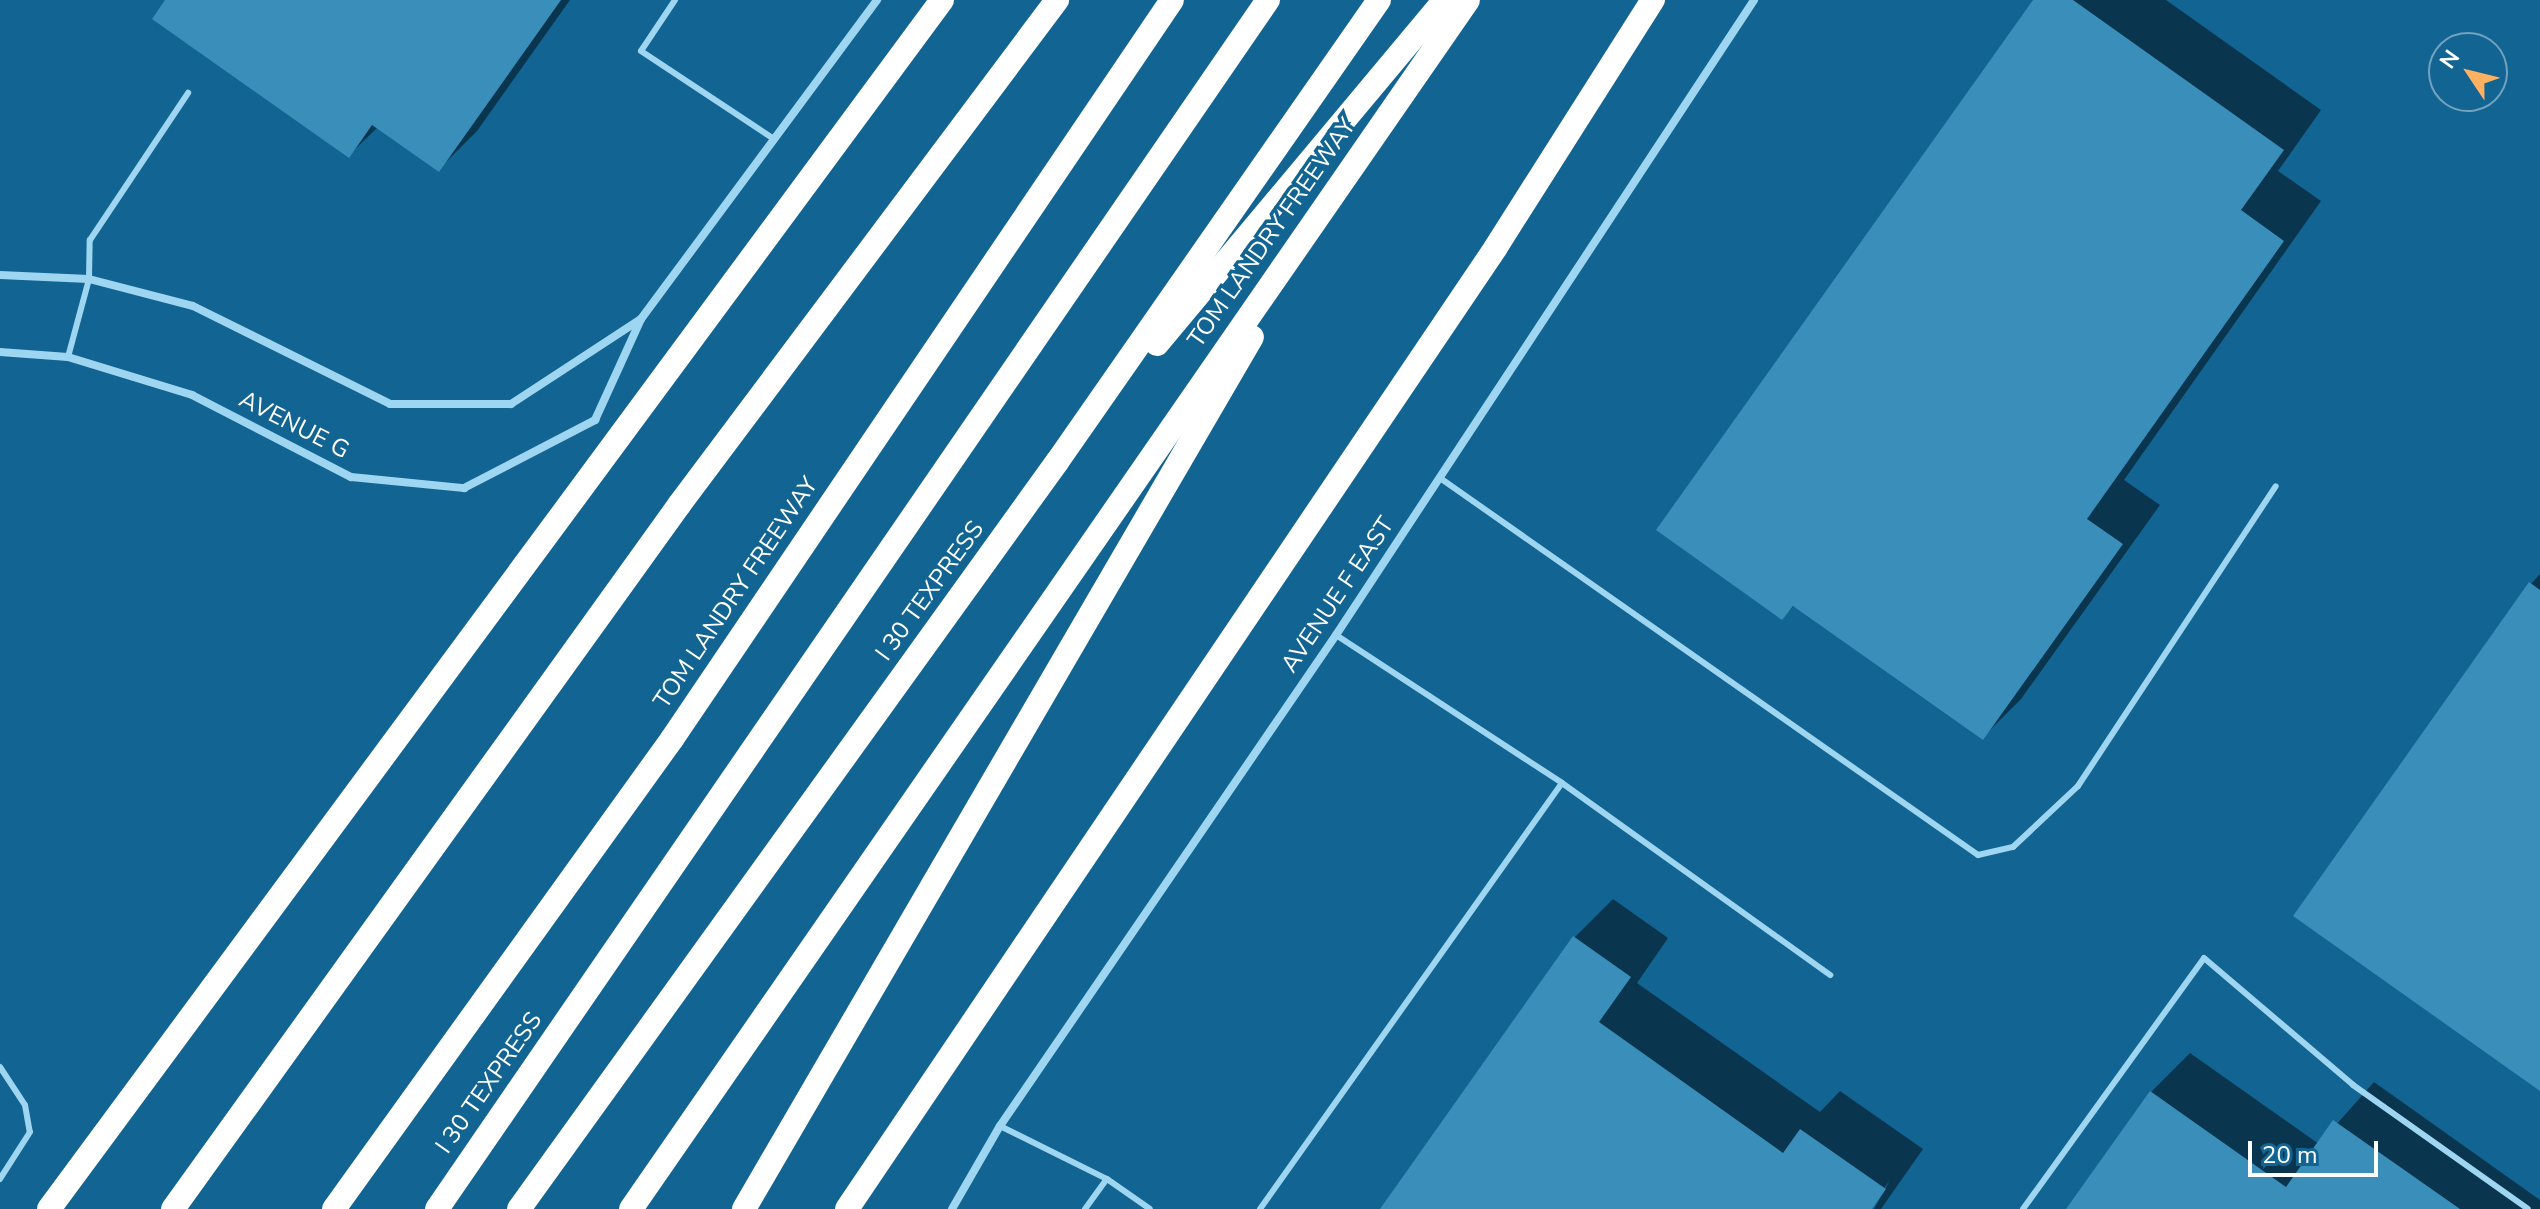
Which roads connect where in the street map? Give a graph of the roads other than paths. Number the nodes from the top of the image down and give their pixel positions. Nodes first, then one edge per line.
1 (675, 0) edge
2 (877, 0) edge
3 (942, 0) edge
4 (1057, 0) edge
5 (1172, 0) edge
6 (1268, 0) edge
7 (1379, 0) edge
8 (1445, 0) edge
9 (1468, 0) edge
10 (1653, 0) edge
11 (1754, 0) edge
12 (188, 93) dead end
13 (774, 139) junction
14 (1342, 182) junction
15 (0, 275) edge
16 (89, 279) junction
17 (641, 319) junction
18 (0, 352) edge
19 (68, 357) junction
20 (1057, 462) junction
21 (1440, 478) junction
22 (2276, 486) dead end
23 (1336, 635) junction
24 (1562, 783) junction
25 (1830, 975) dead end
26 (0, 1067) edge
27 (1000, 1126) junction
28 (0, 1179) edge
29 (1107, 1179) junction
30 (180, 1200) edge
31 (49, 1209) edge
32 (334, 1209) edge
33 (437, 1209) edge
34 (519, 1209) edge
35 (631, 1209) edge
36 (744, 1209) edge
37 (847, 1209) edge
38 (952, 1209) edge
39 (1085, 1209) edge
40 (1150, 1209) edge
41 (1260, 1209) edge
42 (2023, 1209) edge
43 (2528, 1209) edge

1 - 13 lane
2 - 13 street, AVENUE G
3 - 31 highway
4 - 30 highway
5 - 32 highway, TOM LANDRY FREEWAY
6 - 33 highway, I 30 TEXPRESS
7 - 20 highway, I 30 TEXPRESS
8 - 20 highway
9 - 14 highway, TOM LANDRY FREEWAY
10 - 37 highway
11 - 21 street, AVENUE F EAST
12 - 16 lane
13 - 17 street, AVENUE G
14 - 35 highway, TOM LANDRY FREEWAY
14 - 36 highway
15 - 16 street, AVENUE G
16 - 17 street, AVENUE G
16 - 19 lane
17 - 19 street, AVENUE G
18 - 19 street, AVENUE G
20 - 34 highway, I 30 TEXPRESS
21 - 22 lane
21 - 23 street, AVENUE F EAST
23 - 24 lane
23 - 27 street, AVENUE F EAST
24 - 25 lane
24 - 41 lane
26 - 28 lane
27 - 29 lane
27 - 38 street, AVENUE F EAST
29 - 39 lane
29 - 40 lane
42 - 43 lane

